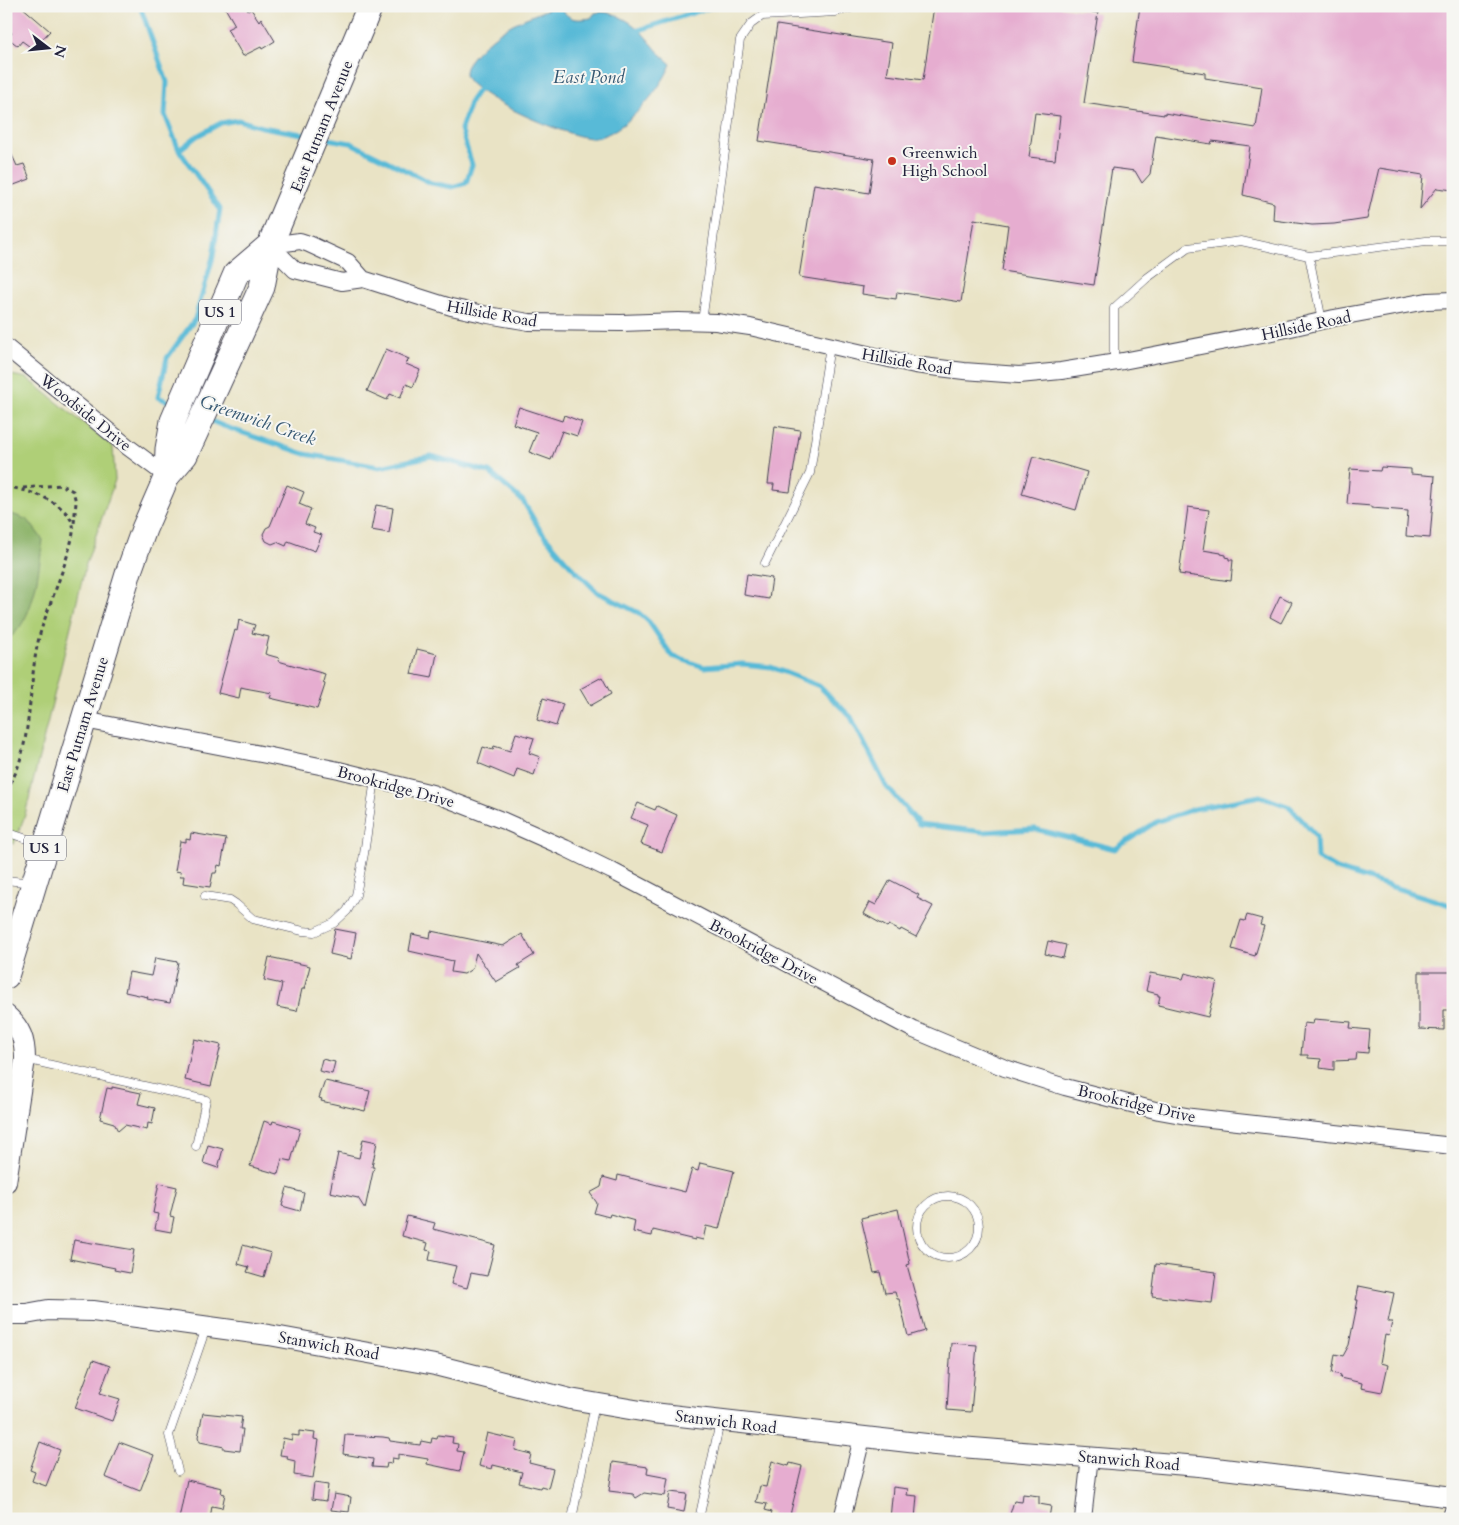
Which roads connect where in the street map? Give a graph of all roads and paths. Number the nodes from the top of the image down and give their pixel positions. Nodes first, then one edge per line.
1 (370, 6) edge
2 (858, 6) edge
3 (1453, 240) edge
4 (270, 245) junction
5 (1309, 256) junction
6 (363, 279) junction
7 (1453, 300) edge
8 (1322, 321) junction
9 (702, 322) junction
10 (830, 346) junction
11 (6, 347) edge
12 (1114, 362) junction
13 (167, 476) junction
14 (6, 487) edge
15 (20, 489) junction
16 (74, 530) junction
17 (765, 563) dead end
18 (84, 720) junction
19 (375, 779) junction
20 (6, 790) edge
21 (6, 832) edge
22 (46, 846) junction
23 (6, 880) edge
24 (35, 883) junction
25 (205, 896) dead end
26 (6, 976) edge
27 (6, 1015) edge
28 (25, 1059) junction
29 (196, 1146) dead end
30 (1453, 1146) edge
31 (6, 1182) edge
32 (955, 1197) joint
33 (6, 1314) edge
34 (207, 1326) junction
35 (595, 1404) junction
36 (720, 1420) junction
37 (862, 1438) junction
38 (1090, 1456) junction
39 (178, 1472) dead end
40 (1453, 1497) edge
41 (1453, 1511) edge
42 (572, 1519) edge
43 (699, 1519) edge
44 (842, 1519) edge
45 (1083, 1519) edge
46 (1450, 1519) edge

1 - 4 main road, East Putnam Avenue / US 1
2 - 9 lane
3 - 5 lane
4 - 6 street, Hillside Road
4 - 6 street, Hillside Road
4 - 13 main road, East Putnam Avenue / US 1
4 - 13 main road, East Putnam Avenue / US 1
5 - 8 lane
5 - 12 lane
6 - 9 street, Hillside Road
7 - 8 street, Hillside Road
8 - 12 street, Hillside Road
9 - 10 street, Hillside Road
10 - 12 street, Hillside Road
10 - 17 lane
11 - 13 street, Woodside Drive
13 - 18 main road, East Putnam Avenue / US 1
14 - 15 path
15 - 16 path
15 - 16 path
16 - 20 path
18 - 19 street, Brookridge Drive
18 - 22 main road, East Putnam Avenue / US 1
19 - 25 lane
19 - 30 street, Brookridge Drive
21 - 22 lane
22 - 24 main road, East Putnam Avenue / US 1
23 - 24 lane
24 - 26 main road, East Putnam Avenue / US 1
27 - 28 street
28 - 29 lane
28 - 31 street
32 - 32 lane
33 - 34 street, Stanwich Road
34 - 35 street, Stanwich Road
34 - 39 lane
35 - 36 street, Stanwich Road
35 - 42 lane
36 - 37 street, Stanwich Road
36 - 43 lane
37 - 38 street, Stanwich Road
37 - 44 street
38 - 40 street, Stanwich Road
38 - 45 street
41 - 46 street

